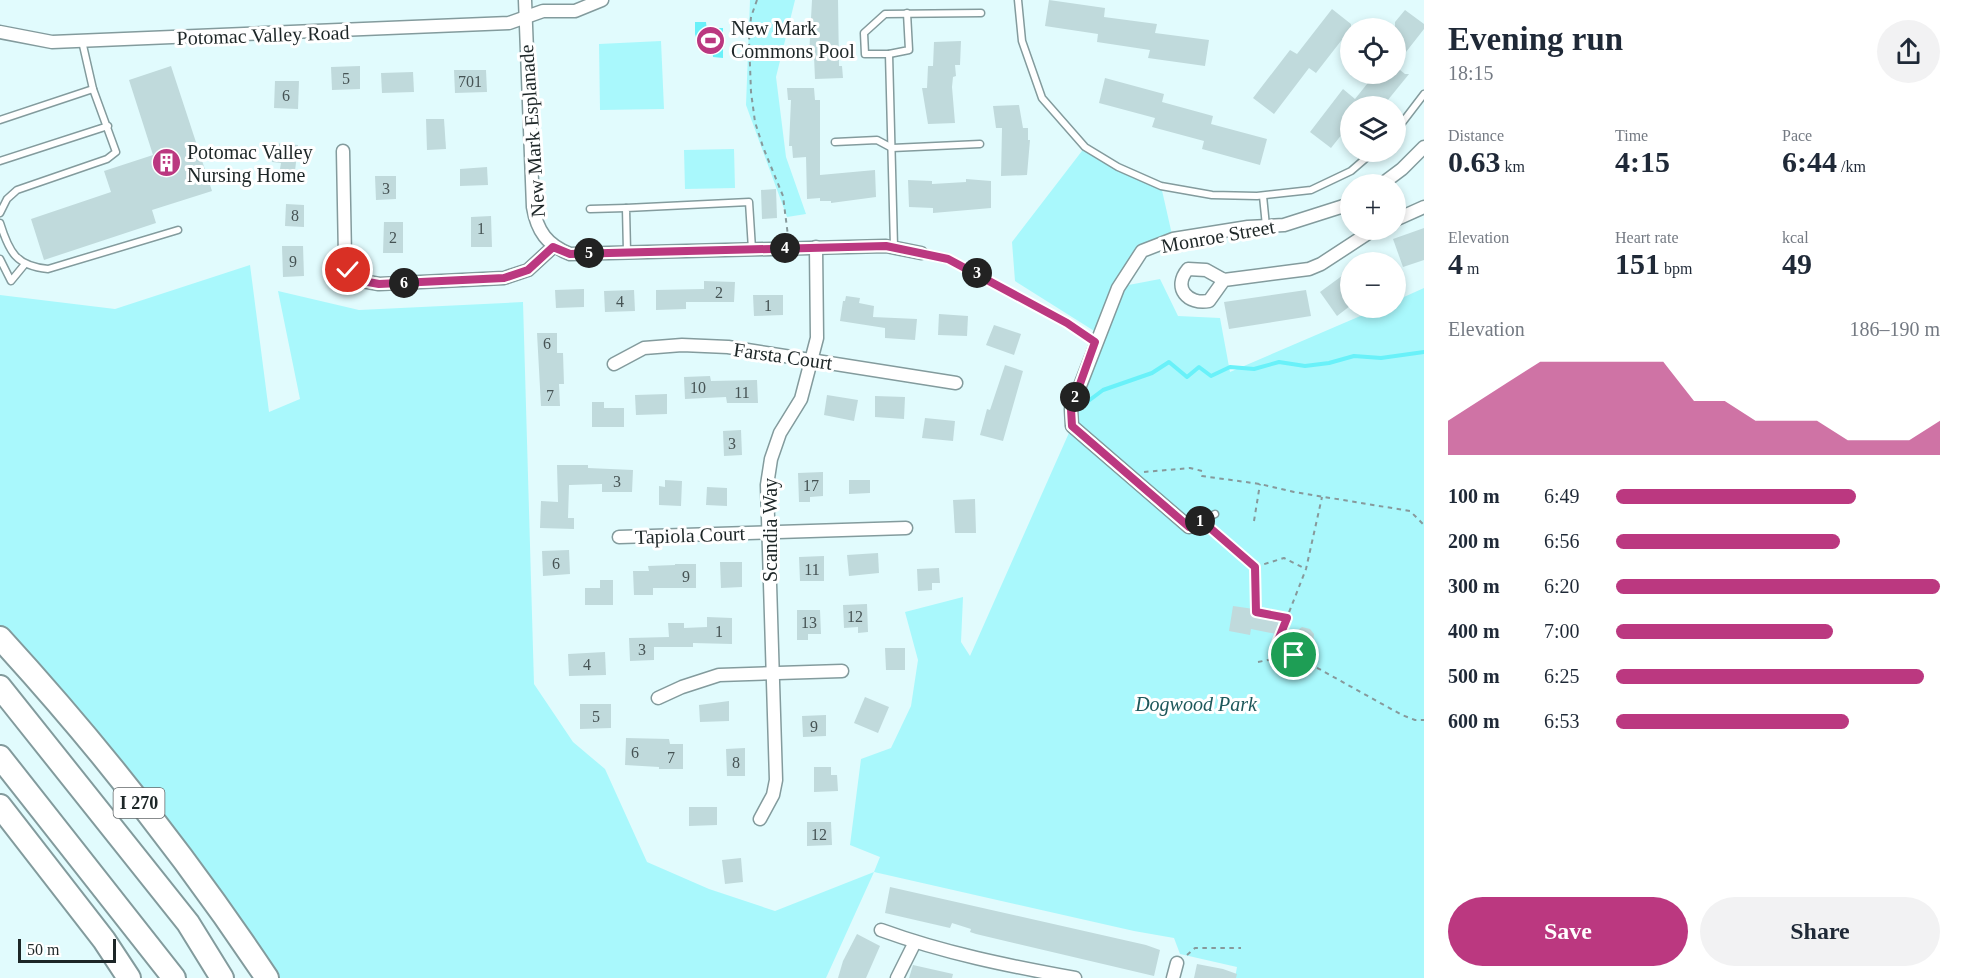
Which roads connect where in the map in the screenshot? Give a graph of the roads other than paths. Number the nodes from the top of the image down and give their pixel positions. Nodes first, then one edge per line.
1 (525, 0) edge
2 (602, 0) edge
3 (1018, 0) edge
4 (907, 13) junction
5 (981, 14) dead end
6 (525, 18) junction
7 (0, 32) edge
8 (82, 41) junction
9 (889, 54) junction
10 (93, 88) junction
11 (1424, 94) edge
12 (1406, 118) edge
13 (0, 120) edge
14 (108, 126) junction
15 (835, 141) dead end
16 (980, 144) dead end
17 (1424, 147) edge
18 (892, 148) junction
19 (343, 151) dead end
20 (0, 160) edge
21 (1361, 162) edge
22 (1395, 174) edge
23 (1263, 196) junction
24 (1340, 207) edge
25 (1424, 207) edge
26 (626, 208) junction
27 (590, 209) dead end
28 (0, 213) edge
29 (1406, 215) edge
30 (0, 223) edge
31 (1266, 226) junction
32 (178, 230) dead end
33 (1357, 240) edge
34 (553, 247) junction
35 (816, 247) junction
36 (894, 248) junction
37 (752, 249) junction
38 (627, 252) junction
39 (921, 253) road end
40 (0, 259) edge
41 (25, 264) junction
42 (1224, 280) dead end
43 (812, 359) junction
44 (614, 364) dead end
45 (956, 383) dead end
46 (1215, 514) dead end
47 (1189, 527) joint
48 (906, 528) dead end
49 (768, 533) junction
50 (619, 537) dead end
51 (0, 638) edge
52 (842, 671) dead end
53 (772, 672) junction
54 (0, 687) edge
55 (658, 698) dead end
56 (0, 757) edge
57 (2, 810) edge
58 (760, 819) dead end
59 (881, 930) dead end
60 (915, 942) junction
61 (1176, 963) road end
62 (1023, 974) edge
63 (129, 978) edge
64 (174, 978) edge
65 (222, 978) edge
66 (267, 978) edge
67 (897, 978) edge
68 (1075, 978) edge
69 (1173, 978) edge

1 - 6 street, New Mark Esplanade
2 - 6 street, Potomac Valley Road
3 - 23 lane
4 - 5 lane
4 - 9 lane
4 - 9 lane
6 - 8 street, Potomac Valley Road
6 - 34 street, New Mark Esplanade
7 - 8 street, Potomac Valley Road
8 - 10 lane
9 - 18 lane
10 - 13 lane
10 - 14 lane
11 - 12 lane
14 - 20 lane
14 - 28 lane
15 - 18 lane
16 - 18 lane
17 - 22 street
18 - 36 lane
19 - 34 street
21 - 23 lane
23 - 31 lane
24 - 31 street, Monroe Street
25 - 29 street
26 - 27 lane
26 - 37 lane
26 - 38 lane
30 - 41 lane
31 - 47 street, Monroe Street
32 - 41 lane
33 - 42 street
34 - 38 street
35 - 36 street
35 - 37 street
35 - 43 street, Scandia Way
36 - 39 street
37 - 38 street
40 - 41 lane
43 - 44 street, Farsta Court
43 - 45 street, Farsta Court
43 - 49 street, Scandia Way
46 - 47 lane
48 - 49 street, Tapiola Court
49 - 50 street, Tapiola Court
49 - 53 street, Scandia Way
51 - 66 highway, I 270
52 - 53 street
53 - 55 street
53 - 58 street, Scandia Way
54 - 65 highway, I 270
56 - 64 highway
57 - 63 highway
59 - 60 street
60 - 62 street
60 - 67 street
61 - 69 street
62 - 68 street

